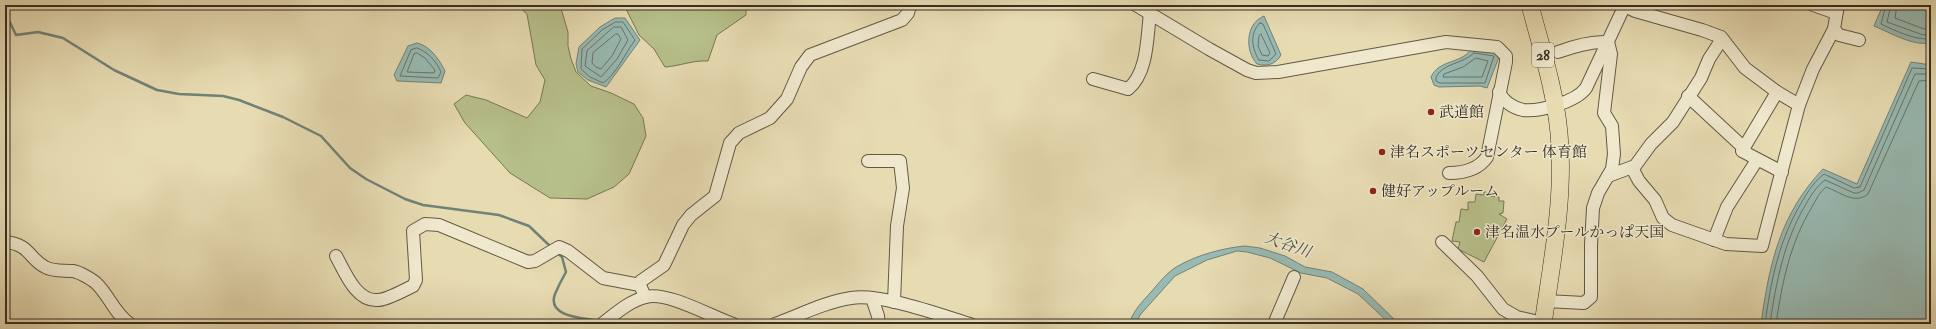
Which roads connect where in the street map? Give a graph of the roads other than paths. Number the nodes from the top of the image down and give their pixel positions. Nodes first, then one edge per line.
1 (910, 5) edge
2 (1136, 5) edge
3 (1530, 5) edge
4 (1625, 5) edge
5 (1813, 5) edge
6 (1837, 9) edge
7 (1150, 13) junction
8 (1834, 29) junction
9 (1722, 39) junction
10 (1860, 40) dead end
11 (1608, 42) junction
12 (1558, 52) dead end
13 (1093, 78) dead end
14 (1499, 92) junction
15 (1777, 92) junction
16 (1688, 96) junction
17 (1555, 105) junction
18 (1799, 105) junction
19 (1744, 148) junction
20 (1757, 160) junction
21 (868, 161) dead end
22 (1632, 168) junction
23 (1782, 172) junction
24 (1449, 173) dead end
25 (1608, 176) junction
26 (1714, 240) junction
27 (5, 242) edge
28 (1442, 242) dead end
29 (336, 256) dead end
30 (1294, 277) dead end
31 (640, 285) junction
32 (645, 297) junction
33 (872, 298) junction
34 (1546, 301) junction
35 (894, 302) junction
36 (604, 322) edge
37 (1543, 323) edge
38 (130, 324) edge
39 (733, 324) edge
40 (775, 324) edge
41 (879, 324) edge
42 (970, 324) edge
43 (1274, 324) edge

1 - 31 street
2 - 7 street
3 - 17 highway, 28
4 - 9 street
4 - 11 street
5 - 6 street
6 - 8 street
7 - 13 street
7 - 14 street
8 - 10 street
8 - 18 street
9 - 15 street
9 - 16 street
11 - 12 street
11 - 17 street
11 - 25 street
14 - 17 street
14 - 24 street
15 - 18 street
15 - 19 street
16 - 19 street
16 - 22 street
17 - 34 highway, 28
18 - 23 street
19 - 20 street
20 - 23 street
20 - 26 street
21 - 35 street
22 - 25 street
22 - 26 street
23 - 26 street
25 - 34 street
27 - 38 street
28 - 37 street
29 - 31 street
30 - 43 street
31 - 32 street
32 - 36 street
32 - 39 street
33 - 35 street
33 - 40 street
33 - 41 street
34 - 37 highway, 28
35 - 42 street

